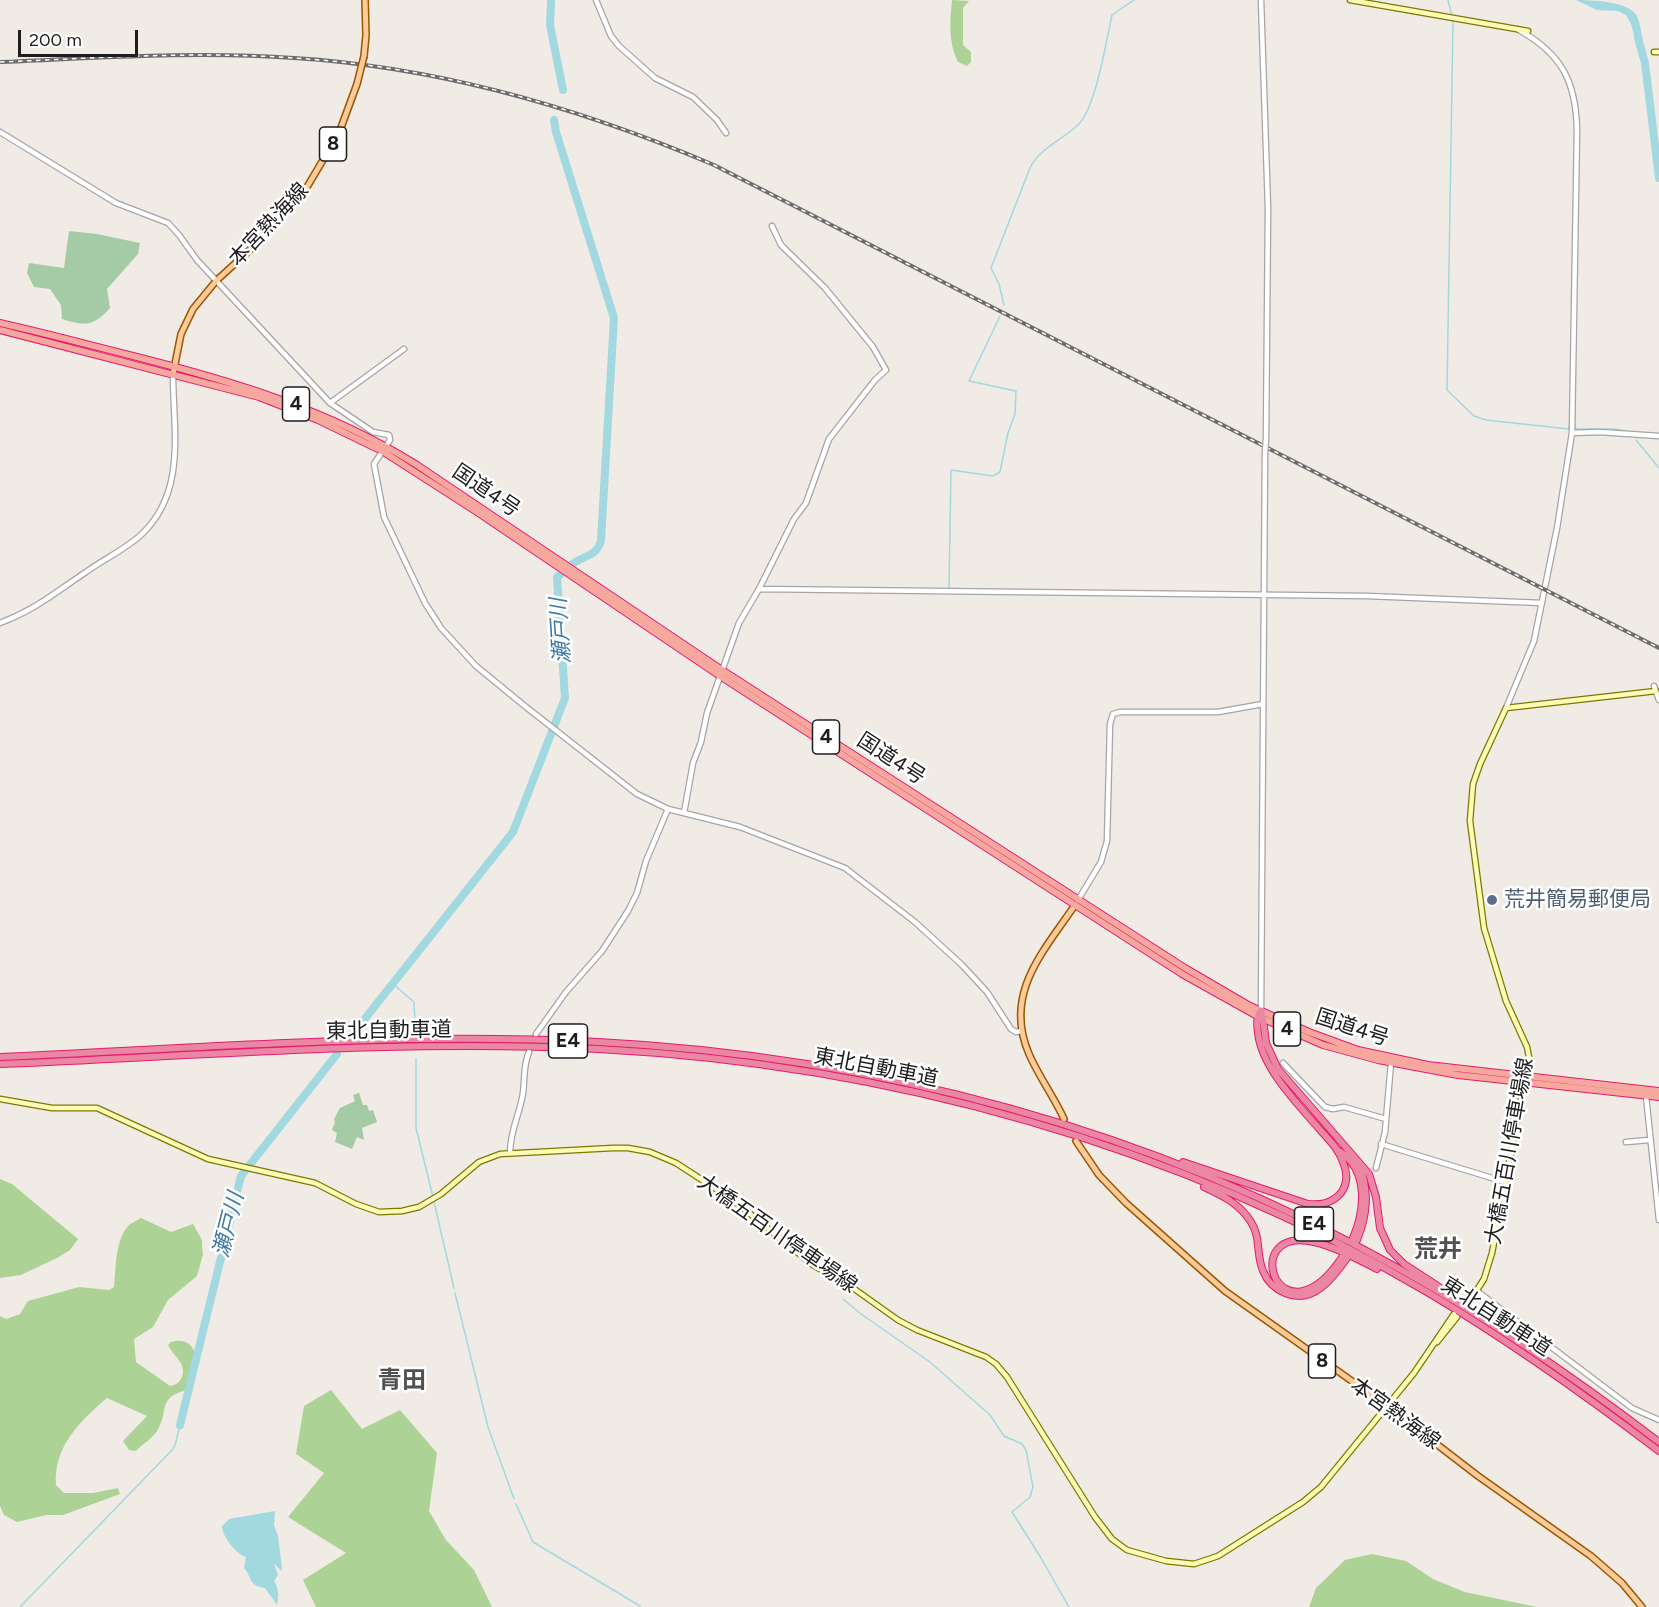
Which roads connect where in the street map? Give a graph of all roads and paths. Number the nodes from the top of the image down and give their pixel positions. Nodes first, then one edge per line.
1 (365, 0) edge
2 (596, 0) edge
3 (1260, 0) edge
4 (1350, 0) edge
5 (1519, 30) junction
6 (1528, 31) dead end
7 (0, 132) edge
8 (726, 133) dead end
9 (772, 226) dead end
10 (216, 281) junction
11 (0, 323) edge
12 (0, 330) edge
13 (404, 349) dead end
14 (174, 370) junction
15 (330, 403) junction
16 (1572, 433) junction
17 (1659, 436) edge
18 (384, 449) junction
19 (759, 590) junction
20 (1265, 595) junction
21 (1542, 603) junction
22 (0, 623) edge
23 (721, 673) junction
24 (1655, 688) joint
25 (1659, 700) edge
26 (1263, 704) junction
27 (1506, 708) junction
28 (668, 809) junction
29 (684, 813) junction
30 (1077, 902) junction
31 (1260, 1015) junction
32 (1021, 1031) junction
33 (536, 1034) dead end
34 (529, 1052) dead end
35 (0, 1057) edge
36 (1283, 1063) dead end
37 (1391, 1063) junction
38 (0, 1064) edge
39 (1525, 1079) junction
40 (1659, 1090) edge
41 (1646, 1096) junction
42 (1659, 1097) edge
43 (0, 1099) edge
44 (1064, 1119) dead end
45 (1386, 1119) junction
46 (1649, 1140) junction
47 (1076, 1141) dead end
48 (1626, 1142) dead end
49 (1381, 1144) junction
50 (1124, 1148) junction
51 (1336, 1149) junction
52 (510, 1153) junction
53 (1358, 1160) junction
54 (1376, 1168) dead end
55 (1505, 1182) junction
56 (1659, 1220) edge
57 (1424, 1290) junction
58 (1477, 1291) junction
59 (1468, 1300) dead end
60 (1456, 1315) dead end
61 (1492, 1324) junction
62 (1387, 1407) junction
63 (1659, 1420) edge
64 (1659, 1442) edge
65 (1659, 1451) edge
66 (1642, 1607) edge

1 - 10 main road, 本宮熱海線 / 8, bridge
2 - 8 street
3 - 20 street, bridge
4 - 5 main road
5 - 6 main road
5 - 16 street
7 - 10 street
9 - 19 street
10 - 14 main road, 本宮熱海線 / 8
10 - 15 street
11 - 14 highway, 国道4号 / 4
12 - 14 highway, 国道4号 / 4
13 - 15 street
14 - 18 highway, 国道4号 / 4
14 - 22 street
15 - 18 street
16 - 17 street
16 - 21 street
18 - 23 highway, 国道4号 / 4
18 - 28 street
19 - 20 street
19 - 23 street
20 - 21 street
20 - 26 street
21 - 27 street
23 - 29 street
23 - 30 highway, 国道4号 / 4
24 - 25 street
24 - 27 main road
26 - 30 street
26 - 31 street
27 - 39 main road, 大橋五百川停車場線
28 - 29 street
28 - 33 street
29 - 32 street
30 - 31 highway, 国道4号 / 4
30 - 32 main road
31 - 37 highway, 国道4号 / 4
31 - 39 highway, 国道4号 / 4
31 - 51 highway
31 - 53 highway
32 - 44 main road
34 - 52 street
35 - 50 highway, 東北自動車道 / E4
36 - 45 street
37 - 39 highway, 国道4号 / 4
37 - 45 street
38 - 50 highway, 東北自動車道 / E4
39 - 40 highway, 国道4号 / 4
39 - 41 highway, 国道4号 / 4
39 - 55 main road, 大橋五百川停車場線
41 - 42 highway, 国道4号 / 4
41 - 46 street
43 - 52 main road, 大橋五百川停車場線
45 - 49 street
46 - 48 street
46 - 56 street
47 - 62 main road, 本宮熱海線 / 8
49 - 54 street
49 - 55 street
50 - 51 highway
50 - 57 highway, 東北自動車道 / E4
50 - 57 highway
50 - 61 highway, 東北自動車道 / E4
51 - 53 highway
52 - 62 main road, 大橋五百川停車場線
53 - 61 highway
55 - 58 main road, 大橋五百川停車場線
57 - 65 highway, 東北自動車道 / E4
58 - 59 main road
58 - 63 street
60 - 62 main road, 大橋五百川停車場線
61 - 64 highway, 東北自動車道 / E4
62 - 66 main road, 本宮熱海線 / 8

